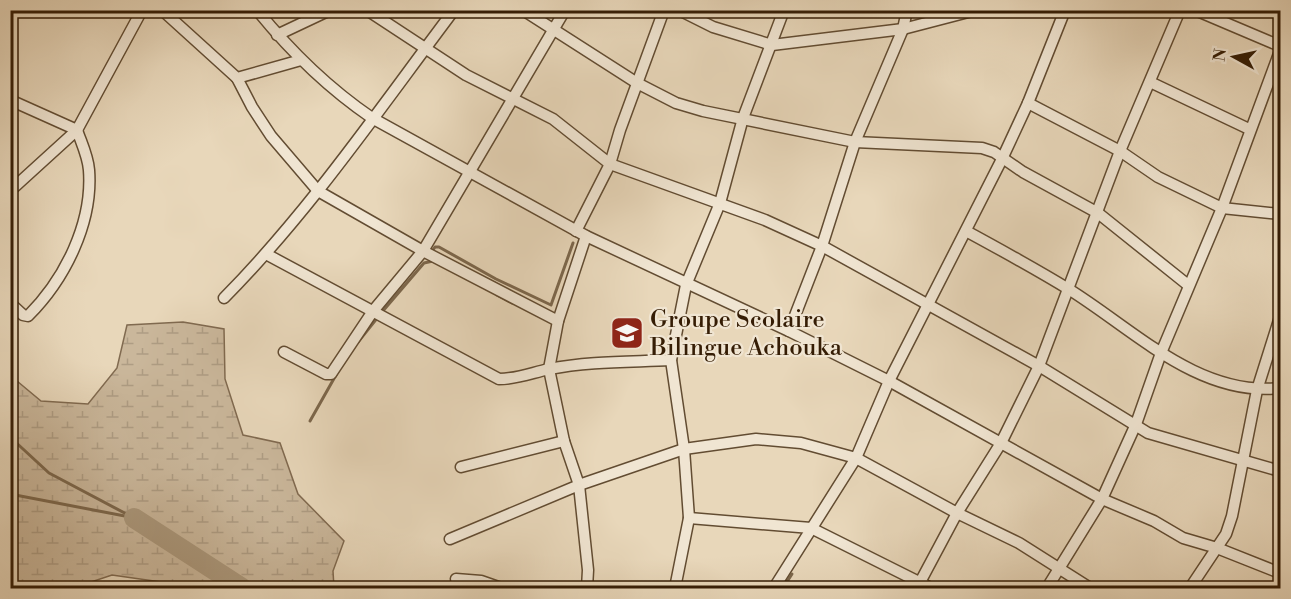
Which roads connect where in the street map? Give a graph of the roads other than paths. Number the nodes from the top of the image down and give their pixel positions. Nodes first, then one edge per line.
1 (142, 10) edge
2 (162, 10) edge
3 (257, 10) edge
4 (330, 10) edge
5 (368, 10) edge
6 (454, 10) edge
7 (523, 10) edge
8 (565, 10) edge
9 (664, 10) edge
10 (679, 10) edge
11 (784, 10) edge
12 (907, 10) edge
13 (976, 10) edge
14 (1065, 10) edge
15 (1180, 10) edge
16 (1195, 10) edge
17 (553, 28) junction
18 (903, 29) junction
19 (277, 35) junction
20 (772, 45) junction
21 (1281, 46) edge
22 (424, 50) junction
23 (1281, 51) edge
24 (302, 60) junction
25 (237, 78) junction
26 (1150, 82) junction
27 (637, 83) junction
28 (513, 97) junction
29 (10, 100) edge
30 (1028, 103) junction
31 (372, 118) junction
32 (743, 118) junction
33 (77, 129) junction
34 (1249, 129) junction
35 (855, 142) junction
36 (1120, 151) junction
37 (1002, 159) junction
38 (610, 164) junction
39 (470, 171) junction
40 (10, 191) edge
41 (318, 191) junction
42 (720, 203) junction
43 (1222, 208) junction
44 (1098, 213) junction
45 (1281, 214) edge
46 (966, 231) junction
47 (581, 234) junction
48 (822, 246) junction
49 (423, 251) junction
50 (266, 254) junction
51 (686, 285) junction
52 (1188, 285) junction
53 (1069, 290) junction
54 (224, 298) dead end
55 (10, 303) edge
56 (930, 303) junction
57 (373, 311) junction
58 (1281, 317) edge
59 (558, 321) junction
60 (789, 331) junction
61 (284, 352) dead end
62 (1161, 353) junction
63 (671, 360) junction
64 (1039, 366) junction
65 (549, 369) junction
66 (889, 381) junction
67 (1281, 388) edge
68 (1257, 390) junction
69 (1136, 424) junction
70 (564, 441) junction
71 (1001, 443) junction
72 (684, 449) junction
73 (856, 458) junction
74 (1243, 462) junction
75 (461, 468) dead end
76 (1281, 471) edge
77 (579, 485) junction
78 (1102, 499) junction
79 (957, 513) junction
80 (689, 518) junction
81 (811, 528) junction
82 (450, 539) dead end
83 (1217, 548) junction
84 (1060, 570) junction
85 (1281, 573) edge
86 (456, 579) dead end
87 (919, 585) edge
88 (501, 588) edge
89 (587, 588) edge
90 (675, 588) edge
91 (774, 588) edge
92 (931, 588) edge
93 (1047, 588) edge
94 (1090, 588) edge
95 (1190, 588) edge

1 - 33 street
2 - 25 street
3 - 19 street
4 - 19 street
5 - 22 street
6 - 22 street
7 - 17 street
8 - 17 street
9 - 27 street
10 - 20 street
11 - 20 street
12 - 18 street
13 - 18 street
14 - 30 street
15 - 26 street
16 - 21 street
17 - 27 street
17 - 28 street
18 - 20 street
18 - 35 street
19 - 24 street
20 - 32 street
22 - 28 street
22 - 31 street
23 - 34 street
24 - 25 street
24 - 31 street
25 - 41 street
26 - 34 street
26 - 36 street
27 - 32 street
27 - 38 street
28 - 38 street
28 - 39 street
29 - 33 street
30 - 36 street
30 - 37 street
31 - 39 street
31 - 41 street
32 - 35 street
32 - 42 street
33 - 40 street
33 - 55 street
34 - 43 street
35 - 37 street
35 - 48 street
36 - 43 street
36 - 44 street
37 - 44 street
37 - 46 street
38 - 42 street
38 - 47 street
39 - 47 street
39 - 49 street
41 - 49 street
41 - 50 street
42 - 48 street
42 - 51 street
43 - 45 street
43 - 52 street
44 - 52 street
44 - 53 street
46 - 53 street
46 - 56 street
47 - 51 street
47 - 59 street
48 - 56 street
48 - 60 street
49 - 57 street
49 - 59 street
50 - 54 street
50 - 57 street
51 - 60 street
51 - 63 street
52 - 62 street
53 - 62 street
53 - 64 street
56 - 64 street
56 - 66 street
57 - 61 street
57 - 65 street
58 - 68 street
59 - 65 street
60 - 66 street
62 - 68 street
62 - 69 street
63 - 65 street
63 - 72 street
64 - 69 street
64 - 71 street
65 - 70 street
66 - 71 street
66 - 73 street
67 - 68 street
68 - 74 street
69 - 74 street
69 - 78 street
70 - 75 street
70 - 77 street
71 - 78 street
71 - 79 street
72 - 73 street
72 - 77 street
72 - 80 street
73 - 79 street
73 - 81 street
74 - 76 street
74 - 83 street
77 - 82 street
77 - 89 street
78 - 83 street
78 - 84 street
79 - 84 street
79 - 87 street
80 - 81 street
80 - 90 street
81 - 87 street
81 - 91 street
83 - 85 street
83 - 95 street
84 - 93 street
84 - 94 street
86 - 88 street
87 - 92 street

